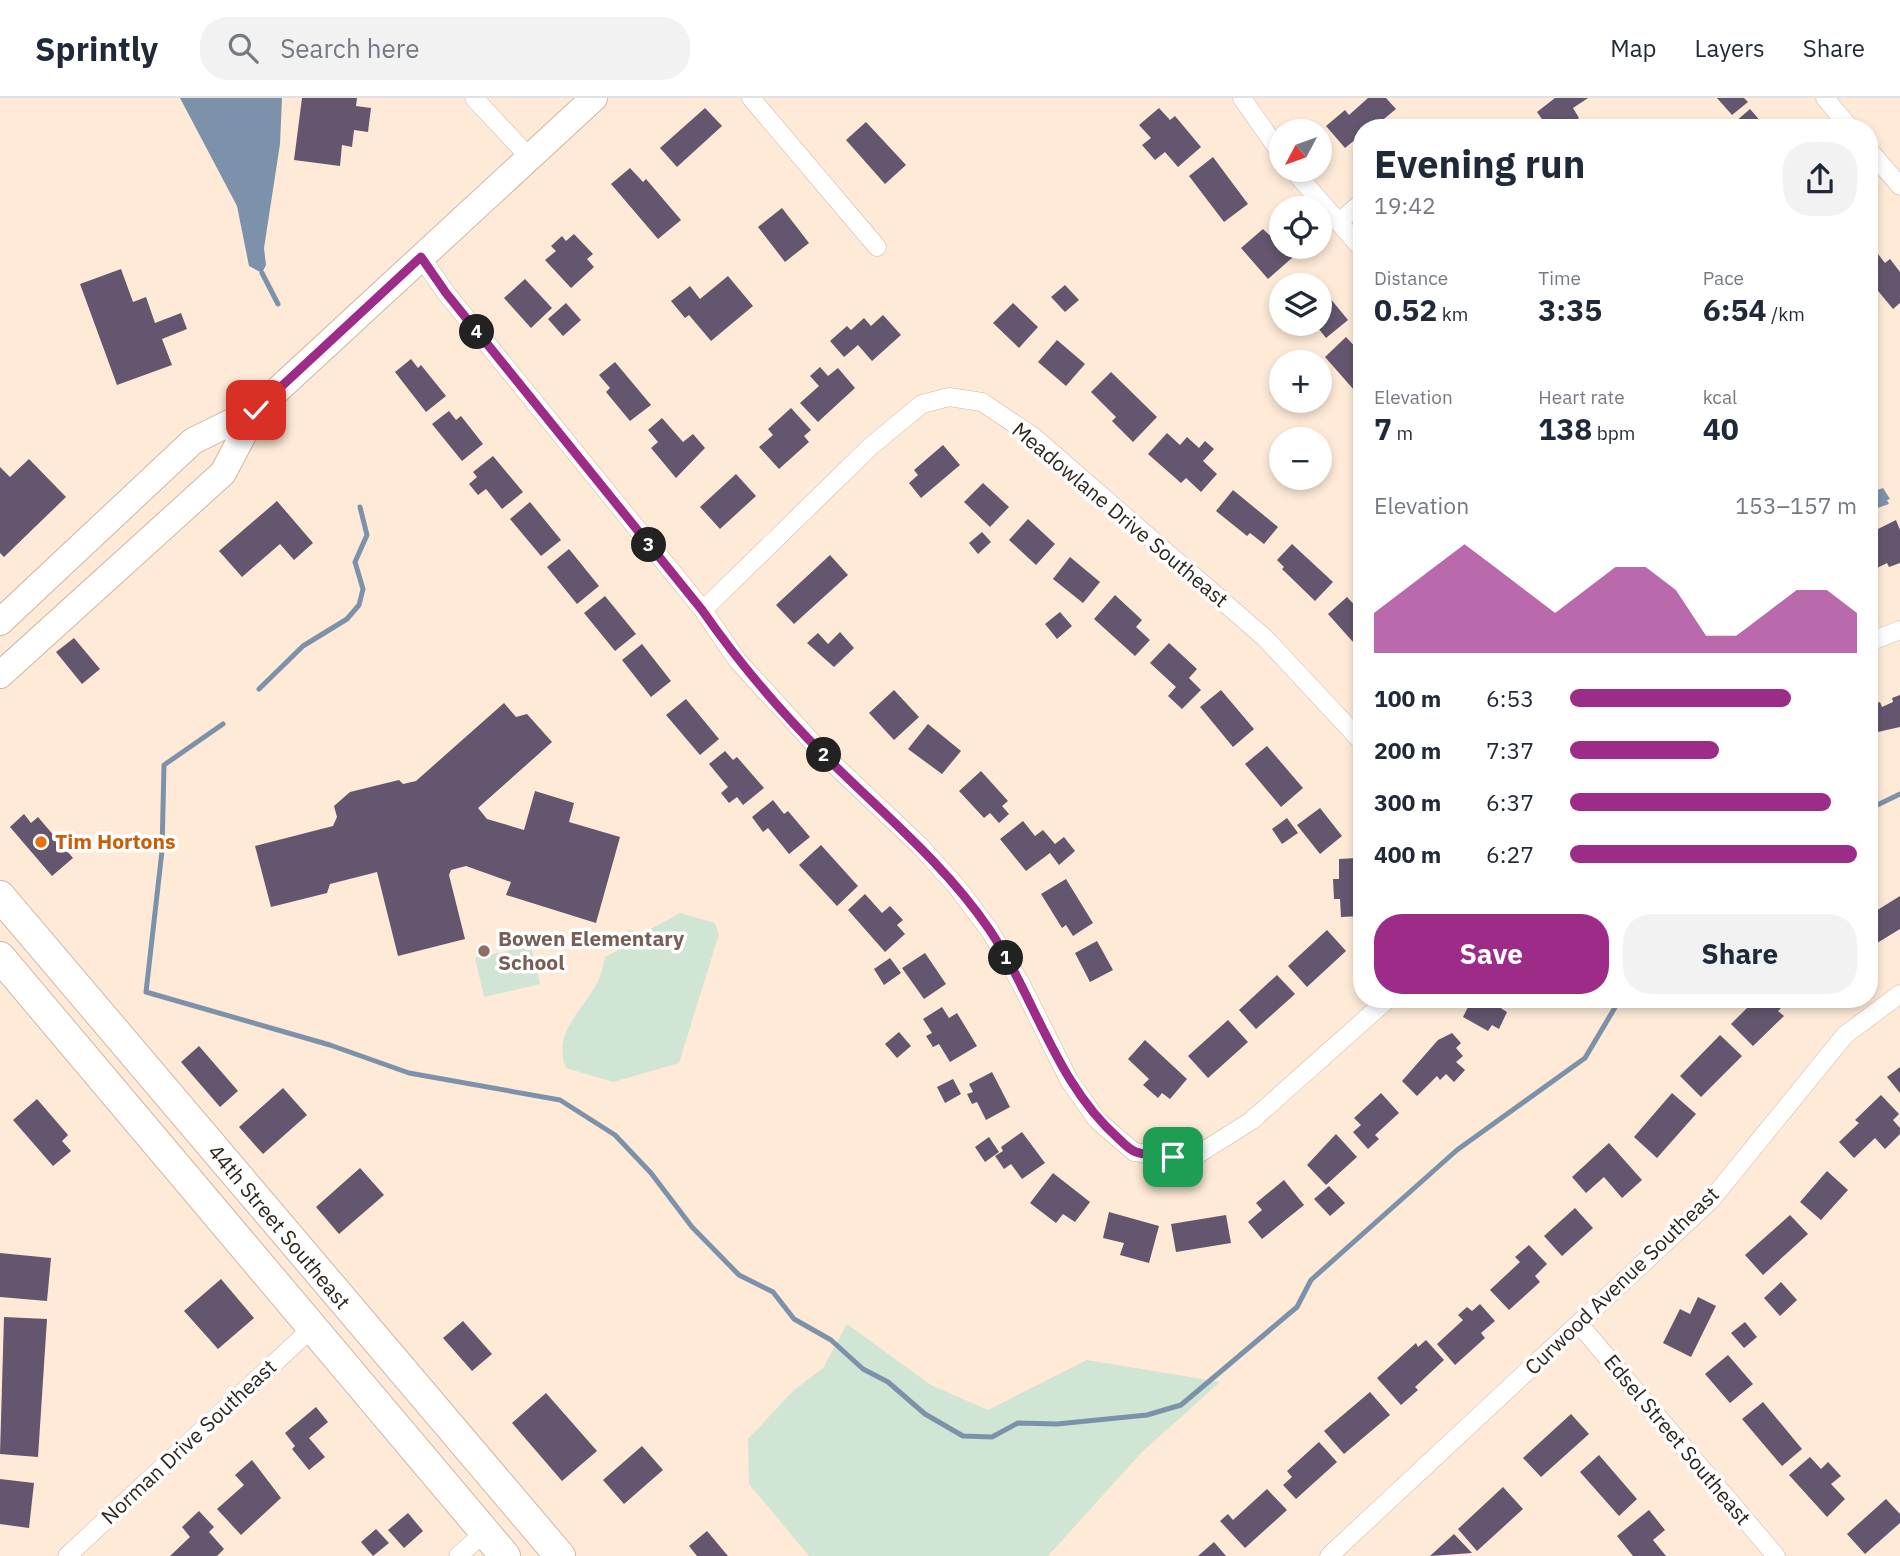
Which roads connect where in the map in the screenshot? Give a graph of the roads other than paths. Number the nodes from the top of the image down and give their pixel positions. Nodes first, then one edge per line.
1 (474, 98) edge
2 (594, 98) edge
3 (751, 98) edge
4 (1242, 98) edge
5 (1825, 98) edge
6 (1842, 119) edge
7 (1269, 137) edge
8 (530, 158) junction
9 (1878, 160) edge
10 (1304, 182) edge
11 (1900, 186) edge
12 (1353, 210) edge
13 (1339, 222) junction
14 (1353, 238) edge
15 (877, 247) dead end
16 (421, 257) junction
17 (256, 410) junction
18 (162, 469) junction
19 (151, 539) junction
20 (702, 610) junction
21 (0, 622) edge
22 (1900, 630) edge
23 (1878, 639) edge
24 (0, 675) edge
25 (1353, 732) edge
26 (0, 897) edge
27 (0, 957) edge
28 (1900, 994) edge
29 (1378, 1008) edge
30 (104, 1081) junction
31 (163, 1091) junction
32 (267, 1274) junction
33 (331, 1288) junction
34 (1579, 1324) junction
35 (312, 1328) junction
36 (376, 1340) junction
37 (485, 1532) junction
38 (67, 1556) edge
39 (458, 1556) edge
40 (505, 1556) edge
41 (560, 1556) edge
42 (1329, 1556) edge
43 (1776, 1556) edge

1 - 8 street
2 - 8 main road
3 - 15 street
4 - 7 street
5 - 6 street
8 - 16 main road
9 - 11 street
10 - 13 street
12 - 13 street
13 - 14 street
16 - 17 main road
16 - 20 street
17 - 18 main road
17 - 19 main road
18 - 19 main road
18 - 21 main road
19 - 24 main road
20 - 25 street, Meadowlane Drive Southeast
20 - 29 street
22 - 23 street
26 - 31 main road, 44th Street Southeast
27 - 30 main road, 44th Street Southeast
28 - 34 street, Curwood Avenue Southeast
30 - 31 main road
30 - 32 main road, 44th Street Southeast
31 - 33 main road, 44th Street Southeast
32 - 33 main road
32 - 35 main road, 44th Street Southeast
33 - 36 main road, 44th Street Southeast
34 - 42 street, Curwood Avenue Southeast
34 - 43 street, Edsel Street Southeast
35 - 36 main road
35 - 37 main road, 44th Street Southeast
35 - 38 street, Norman Drive Southeast
36 - 41 main road, 44th Street Southeast
37 - 39 street
37 - 40 main road, 44th Street Southeast

